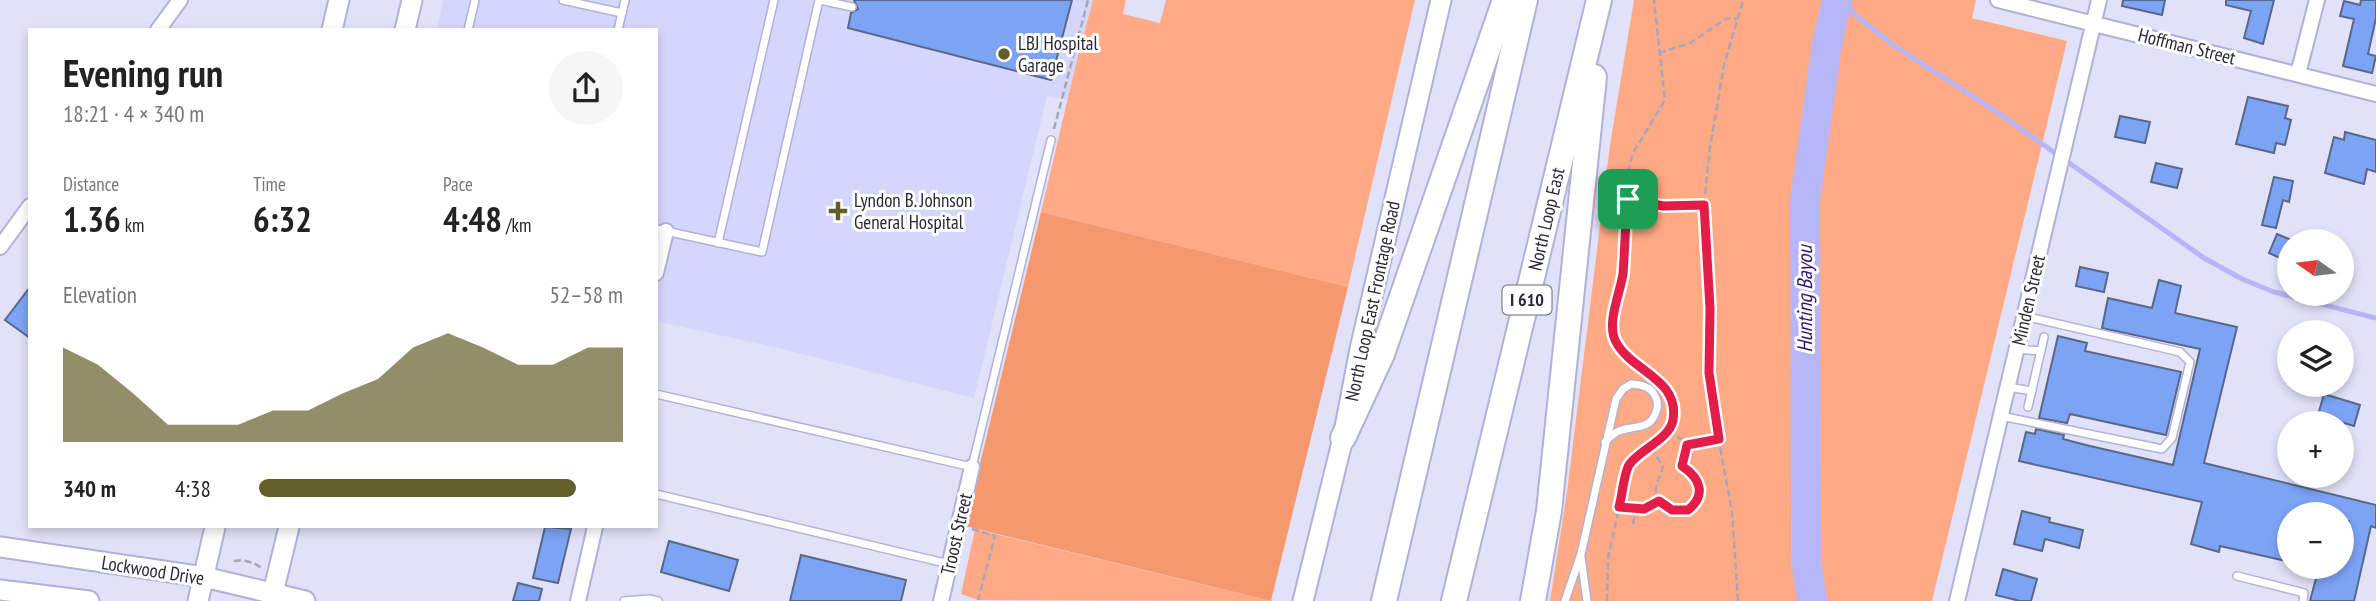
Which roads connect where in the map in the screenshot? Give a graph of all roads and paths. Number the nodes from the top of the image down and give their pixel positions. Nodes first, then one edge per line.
1 (180, 0) edge
2 (339, 0) edge
3 (412, 0) edge
4 (475, 0) edge
5 (563, 0) edge
6 (625, 0) edge
7 (774, 0) edge
8 (820, 0) edge
9 (1087, 0) edge
10 (1441, 0) edge
11 (1505, 0) edge
12 (1525, 0) edge
13 (1599, 0) edge
14 (1604, 0) edge
15 (1654, 0) edge
16 (1743, 0) edge
17 (1998, 0) edge
18 (2099, 0) edge
19 (2317, 0) edge
20 (852, 7) dead end
21 (622, 13) junction
22 (1737, 19) junction
23 (2094, 23) junction
24 (159, 28) edge
25 (332, 28) edge
26 (405, 28) edge
27 (468, 28) edge
28 (618, 28) edge
29 (1660, 53) junction
30 (2298, 74) junction
31 (2376, 94) edge
32 (1051, 140) joint
33 (1628, 199) junction
34 (1704, 205) junction
35 (28, 209) edge
36 (661, 230) edge
37 (718, 243) junction
38 (0, 247) edge
39 (658, 255) edge
40 (2024, 316) junction
41 (2044, 337) dead end
42 (2016, 349) junction
43 (2041, 351) junction
44 (1660, 381) dead end
45 (2007, 387) junction
46 (1665, 388) dead end
47 (2032, 391) junction
48 (658, 394) edge
49 (2028, 407) dead end
50 (2000, 416) junction
51 (1667, 432) junction
52 (1343, 438) junction
53 (1719, 439) junction
54 (1605, 442) junction
55 (1687, 445) junction
56 (1650, 447) junction
57 (972, 467) junction
58 (658, 494) edge
59 (1659, 501) junction
60 (1619, 507) junction
61 (1636, 510) junction
62 (1633, 523) dead end
63 (958, 526) junction
64 (215, 528) edge
65 (289, 528) edge
66 (595, 528) edge
67 (0, 547) edge
68 (1581, 554) junction
69 (234, 561) dead end
70 (949, 564) junction
71 (261, 568) dead end
72 (2237, 576) dead end
73 (204, 577) junction
74 (0, 590) edge
75 (272, 597) edge
76 (978, 600) edge
77 (89, 601) edge
78 (198, 601) edge
79 (305, 601) edge
80 (578, 601) edge
81 (624, 601) edge
82 (658, 601) edge
83 (941, 601) edge
84 (1303, 601) edge
85 (1384, 601) edge
86 (1454, 601) edge
87 (1533, 601) edge
88 (1566, 601) edge
89 (1587, 601) edge
90 (1607, 601) edge
91 (1738, 601) edge
92 (1957, 601) edge
93 (2303, 601) edge

1 - 24 street
2 - 25 main road
3 - 26 main road
4 - 27 lane
5 - 21 lane
6 - 21 lane
7 - 37 lane
8 - 20 lane
8 - 37 lane
9 - 32 path
10 - 52 main road, North Loop East Frontage Road
11 - 52 highway
12 - 85 highway
13 - 86 highway, North Loop East / I 610
14 - 87 highway
15 - 29 path
16 - 22 path
17 - 23 street, Hoffman Street
18 - 23 street, Minden Street
19 - 30 street
21 - 28 lane
22 - 29 path
22 - 34 path
23 - 30 street, Hoffman Street
23 - 40 street, Minden Street
29 - 33 path
30 - 31 street, Hoffman Street
32 - 57 lane
33 - 34 path
33 - 44 path
34 - 53 path
35 - 38 street
36 - 37 lane
36 - 39 street
40 - 42 street, Minden Street
40 - 50 lane
41 - 43 lane
42 - 43 lane
42 - 45 street, Minden Street
43 - 47 lane
45 - 47 lane
45 - 50 street, Minden Street
46 - 51 path
47 - 49 lane
48 - 57 lane
50 - 92 street, Minden Street
51 - 55 path
51 - 56 path
52 - 84 main road, North Loop East Frontage Road
53 - 55 path
53 - 91 path
54 - 54 lane
54 - 68 lane
55 - 59 path
56 - 59 path
56 - 60 path
57 - 63 street, Troost Street
58 - 70 lane
59 - 61 path
60 - 61 path
60 - 90 path
61 - 62 path
63 - 70 street, Troost Street
63 - 76 path
64 - 73 main road
65 - 75 main road
66 - 80 street
67 - 73 main road, Lockwood Drive
68 - 88 lane
68 - 89 lane
69 - 71 path
70 - 83 street, Troost Street
72 - 93 lane
73 - 75 main road, Lockwood Drive
73 - 78 main road
74 - 77 main road
75 - 79 main road, Lockwood Drive
81 - 82 lane

